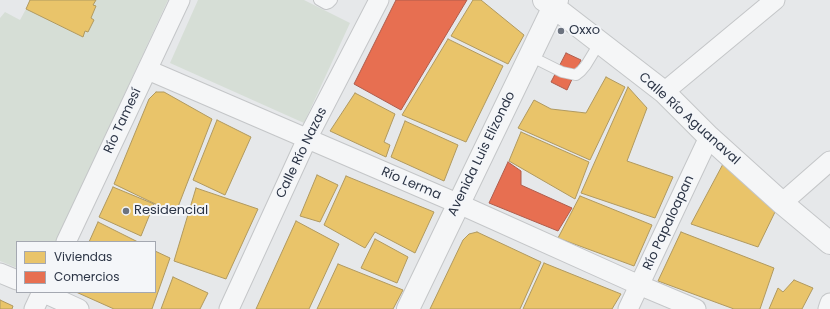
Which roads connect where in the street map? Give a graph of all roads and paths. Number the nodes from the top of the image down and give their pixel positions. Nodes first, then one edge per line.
1 (180, 0) edge
2 (319, 0) edge
3 (332, 0) edge
4 (379, 0) edge
5 (775, 0) edge
6 (552, 2) edge
7 (600, 42) junction
8 (530, 56) junction
9 (148, 70) junction
10 (664, 92) junction
11 (709, 137) junction
12 (307, 139) junction
13 (830, 161) edge
14 (782, 203) junction
15 (459, 204) junction
16 (66, 241) edge
17 (830, 243) edge
18 (0, 273) edge
19 (16, 280) edge
20 (639, 285) junction
21 (42, 293) edge
22 (44, 293) edge
23 (830, 303) edge
24 (34, 309) edge
25 (79, 309) edge
26 (229, 309) edge
27 (408, 309) edge
28 (628, 309) edge
29 (696, 309) edge
30 (828, 309) edge

1 - 9 street, Río Tamesí
2 - 3 lane
4 - 12 street, Calle Río Nazas
5 - 10 street
6 - 7 street, Calle Río Aguanaval
6 - 8 street, Avenida Luis Elizondo
7 - 8 lane
7 - 10 street, Calle Río Aguanaval
8 - 15 street, Avenida Luis Elizondo
9 - 12 street, Río Lerma
9 - 16 street, Río Tamesí
10 - 11 street, Calle Río Aguanaval
11 - 14 street, Calle Río Aguanaval
11 - 20 street, Río Papaloapan
12 - 15 street, Río Lerma
12 - 26 street, Calle Río Nazas
13 - 14 street
14 - 17 street, Calle Río Aguanaval
15 - 20 street, Río Lerma
15 - 27 street, Avenida Luis Elizondo
18 - 19 street
20 - 28 street, Río Papaloapan
20 - 29 street, Río Lerma
21 - 24 street
22 - 25 street
23 - 30 street

